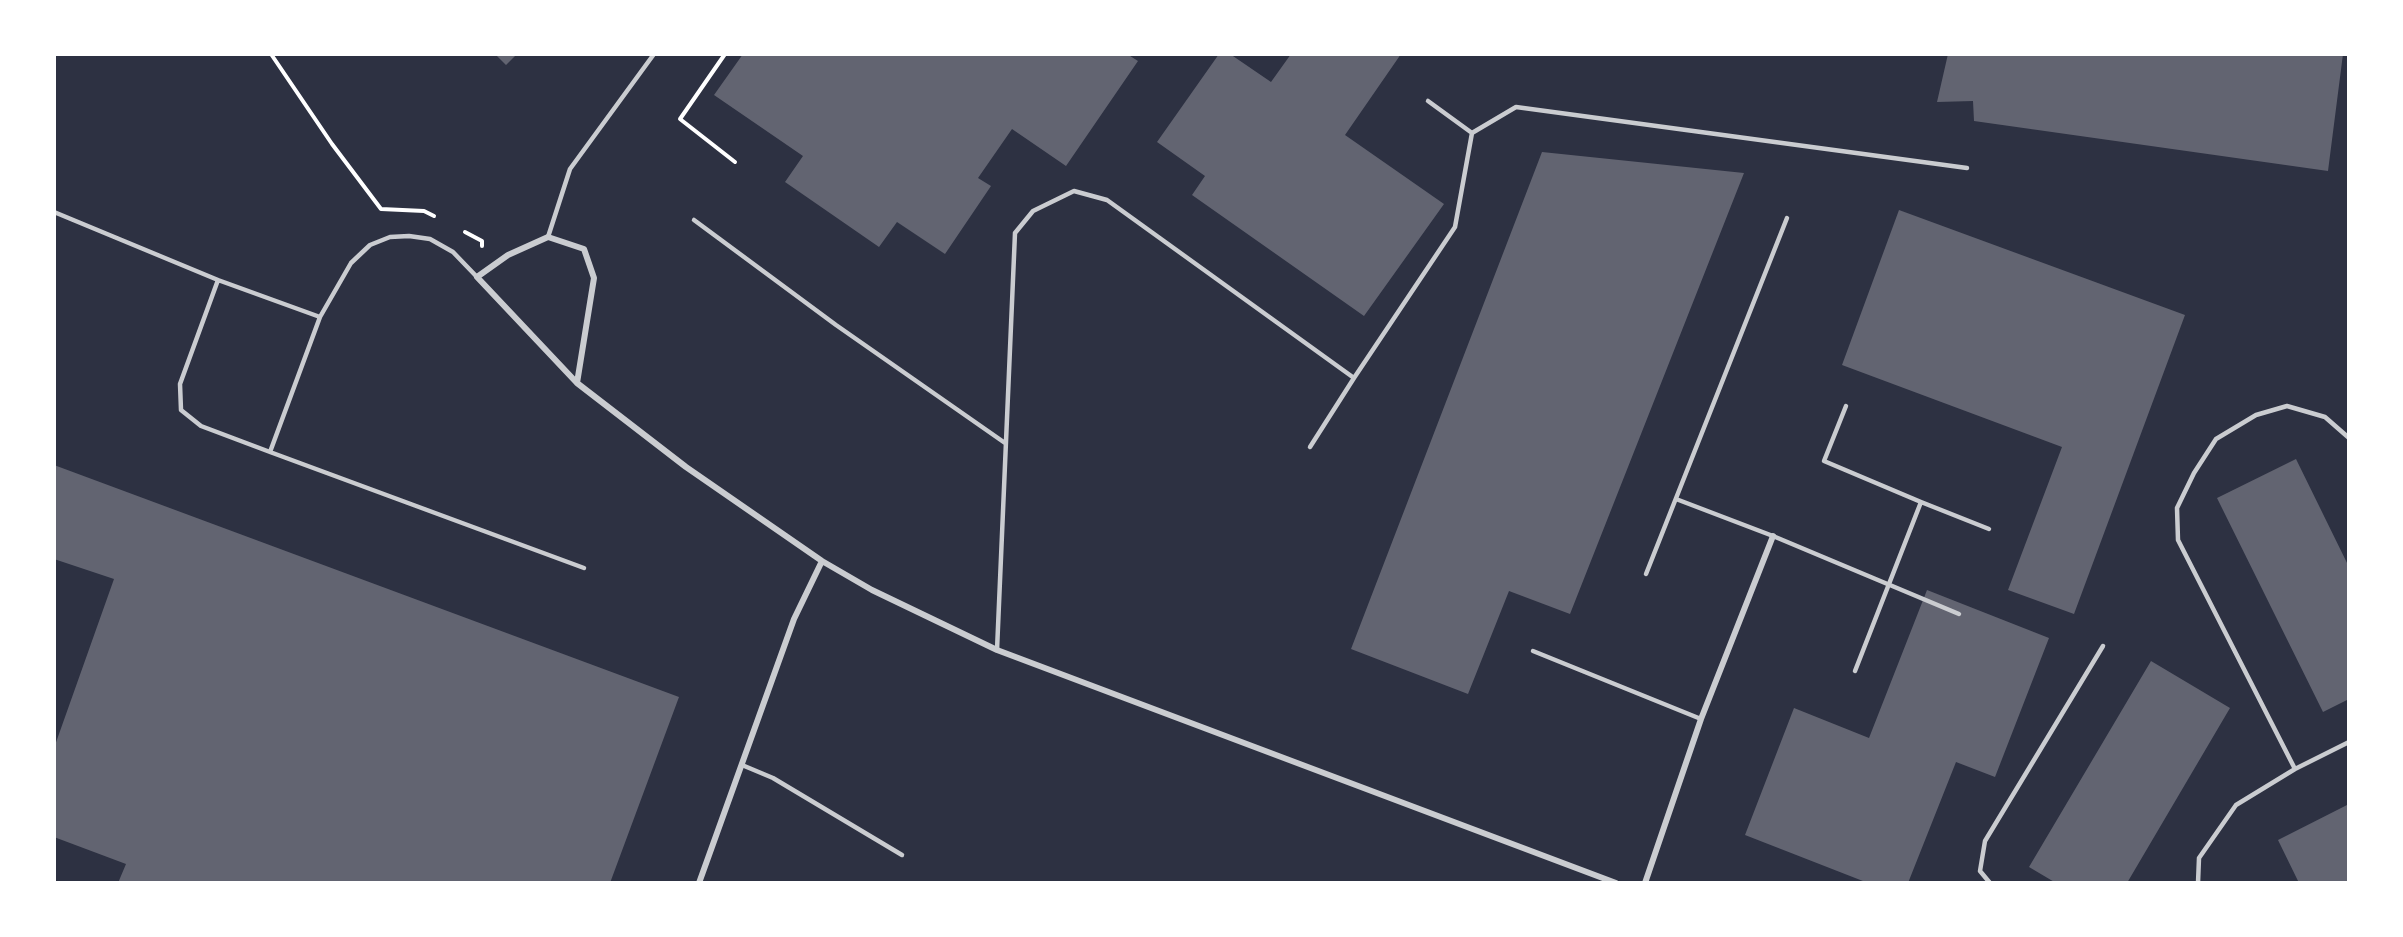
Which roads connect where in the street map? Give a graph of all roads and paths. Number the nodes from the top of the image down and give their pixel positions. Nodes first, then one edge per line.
1 (271, 54) edge
2 (654, 54) edge
3 (725, 54) edge
4 (1428, 101) dead end
5 (1472, 133) junction
6 (735, 162) dead end
7 (1967, 168) dead end
8 (54, 212) edge
9 (1786, 218) dead end
10 (694, 220) dead end
11 (443, 221) dead end
12 (463, 231) dead end
13 (549, 237) junction
14 (477, 277) junction
15 (218, 280) junction
16 (320, 317) junction
17 (1354, 378) junction
18 (577, 383) junction
19 (1846, 406) dead end
20 (2349, 438) edge
21 (1005, 443) junction
22 (1310, 447) dead end
23 (270, 452) junction
24 (1676, 499) junction
25 (1921, 502) junction
26 (1989, 529) dead end
27 (1773, 536) junction
28 (822, 561) junction
29 (584, 568) dead end
30 (1646, 574) dead end
31 (1888, 585) junction
32 (1959, 614) dead end
33 (2103, 646) dead end
34 (997, 650) junction
35 (1533, 651) dead end
36 (1855, 671) dead end
37 (1701, 719) junction
38 (2349, 742) edge
39 (741, 765) junction
40 (2295, 769) junction
41 (902, 855) dead end
42 (699, 883) edge
43 (1616, 883) edge
44 (1645, 883) edge
45 (1990, 883) edge
46 (2198, 883) edge

1 - 11 path
2 - 13 lane
3 - 6 path
4 - 5 lane
5 - 7 lane
5 - 17 lane
8 - 15 lane
9 - 24 lane
10 - 21 lane
12 - 14 path
13 - 14 street
13 - 18 street
14 - 16 lane
14 - 18 street
15 - 16 lane
15 - 23 lane
16 - 23 lane
17 - 21 lane
17 - 22 lane
18 - 28 street
19 - 25 lane
20 - 40 lane
21 - 34 lane
23 - 29 lane
24 - 27 lane
24 - 30 lane
25 - 26 lane
25 - 31 lane
27 - 31 lane
27 - 37 street
28 - 34 street
28 - 39 street
31 - 32 lane
31 - 36 lane
33 - 45 lane
34 - 43 street
35 - 37 lane
37 - 44 street
38 - 40 lane
39 - 41 lane
39 - 42 street
40 - 46 lane

